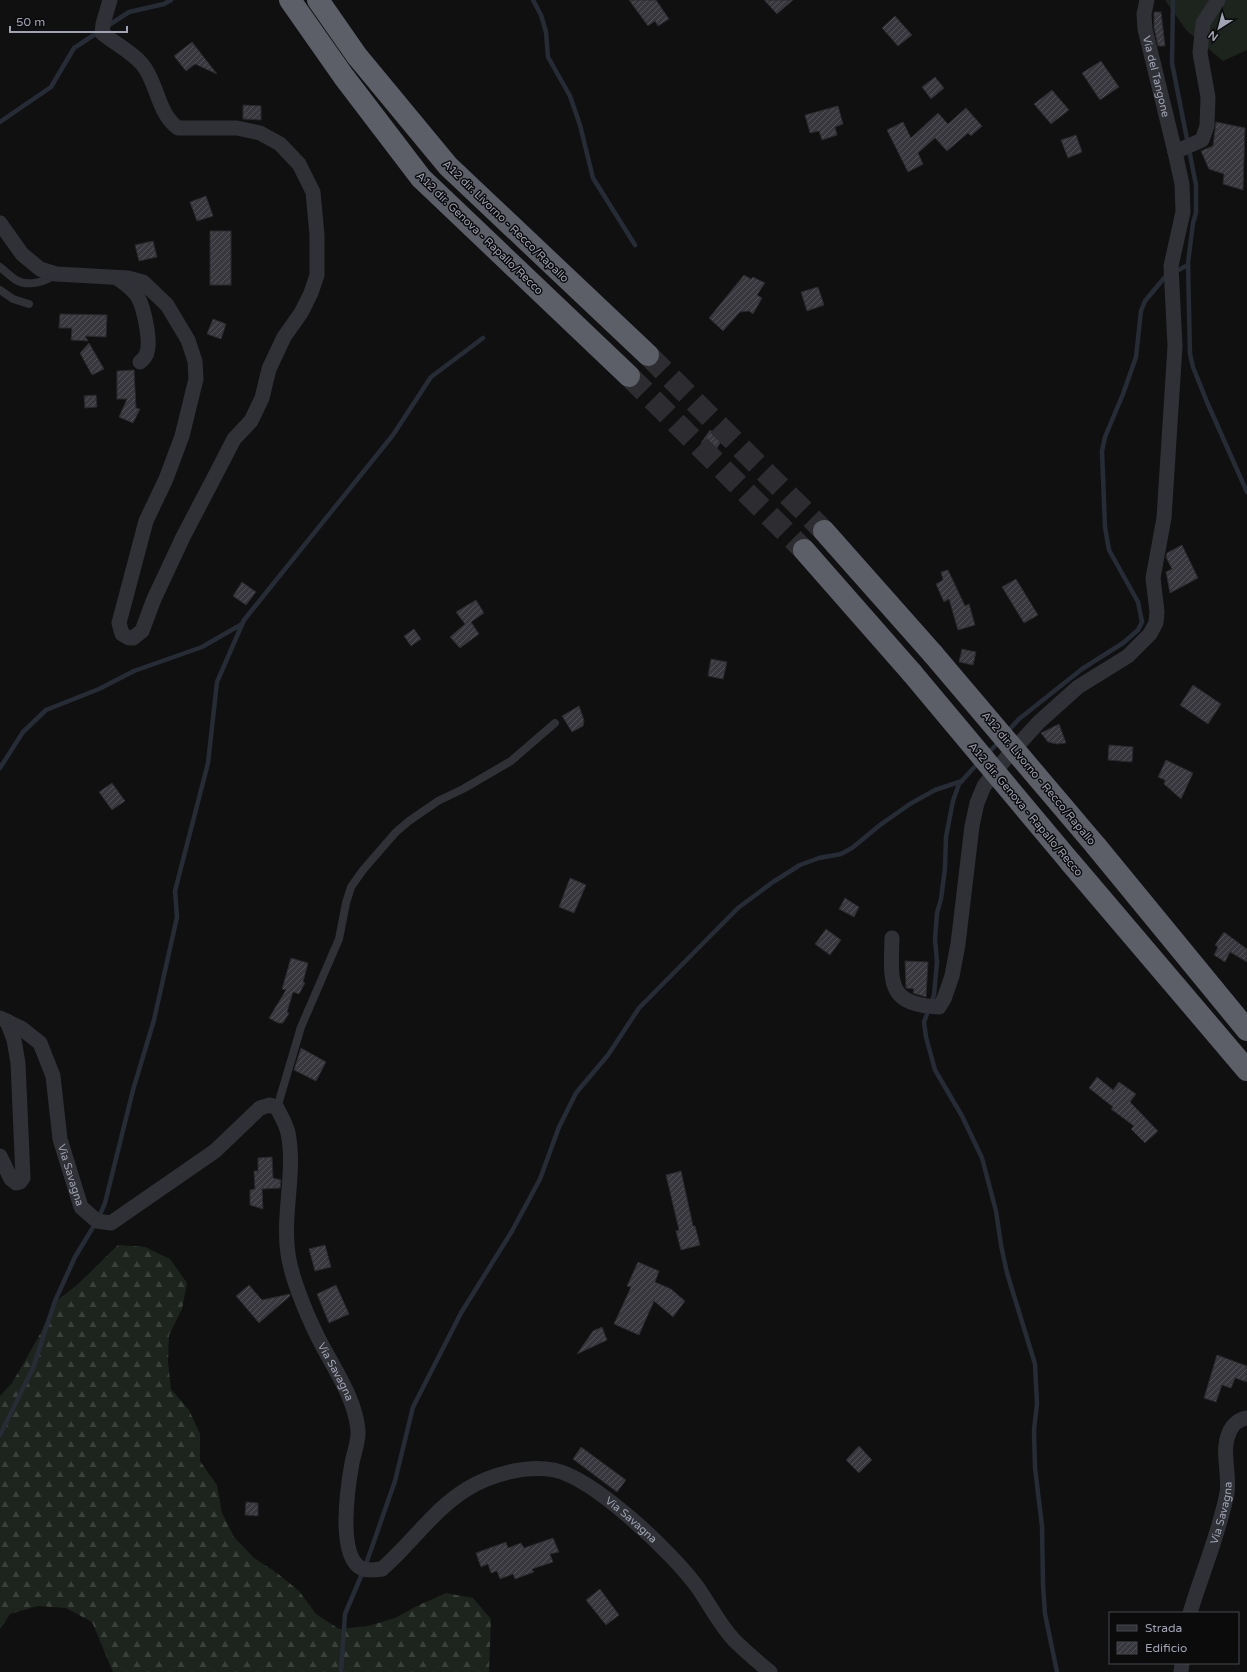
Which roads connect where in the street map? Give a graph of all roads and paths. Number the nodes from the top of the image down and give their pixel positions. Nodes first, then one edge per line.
1 (110, 0) edge
2 (290, 0) edge
3 (318, 0) edge
4 (1147, 0) edge
5 (1218, 0) edge
6 (1177, 150) junction
7 (0, 222) edge
8 (0, 268) edge
9 (56, 274) junction
10 (117, 278) junction
11 (0, 290) edge
12 (29, 304) dead end
13 (648, 355) tunnel mouth
14 (140, 362) dead end
15 (629, 376) tunnel mouth
16 (824, 531) tunnel mouth
17 (804, 550) tunnel mouth
18 (556, 723) dead end
19 (892, 938) dead end
20 (3, 1020) edge
21 (1247, 1030) edge
22 (1247, 1070) edge
23 (277, 1108) junction
24 (0, 1156) edge
25 (1247, 1418) edge
26 (1190, 1612) edge
27 (770, 1672) edge

1 - 10 street
2 - 15 highway, A12 dir. Genova - Rapallo/Recco
3 - 13 highway, A12 dir. Livorno - Recco/Rapallo
4 - 6 street, Via del Tangone
5 - 6 street
6 - 19 street, Via del Tangone
7 - 9 street
8 - 9 lane
9 - 10 street
10 - 14 street
11 - 12 lane
16 - 21 highway, A12 dir. Livorno - Recco/Rapallo, bridge
17 - 22 highway, A12 dir. Genova - Rapallo/Recco, bridge
18 - 23 lane
20 - 23 street, Via Savagna
20 - 24 street
23 - 27 street, Via Savagna
25 - 26 street, Via Savagna

